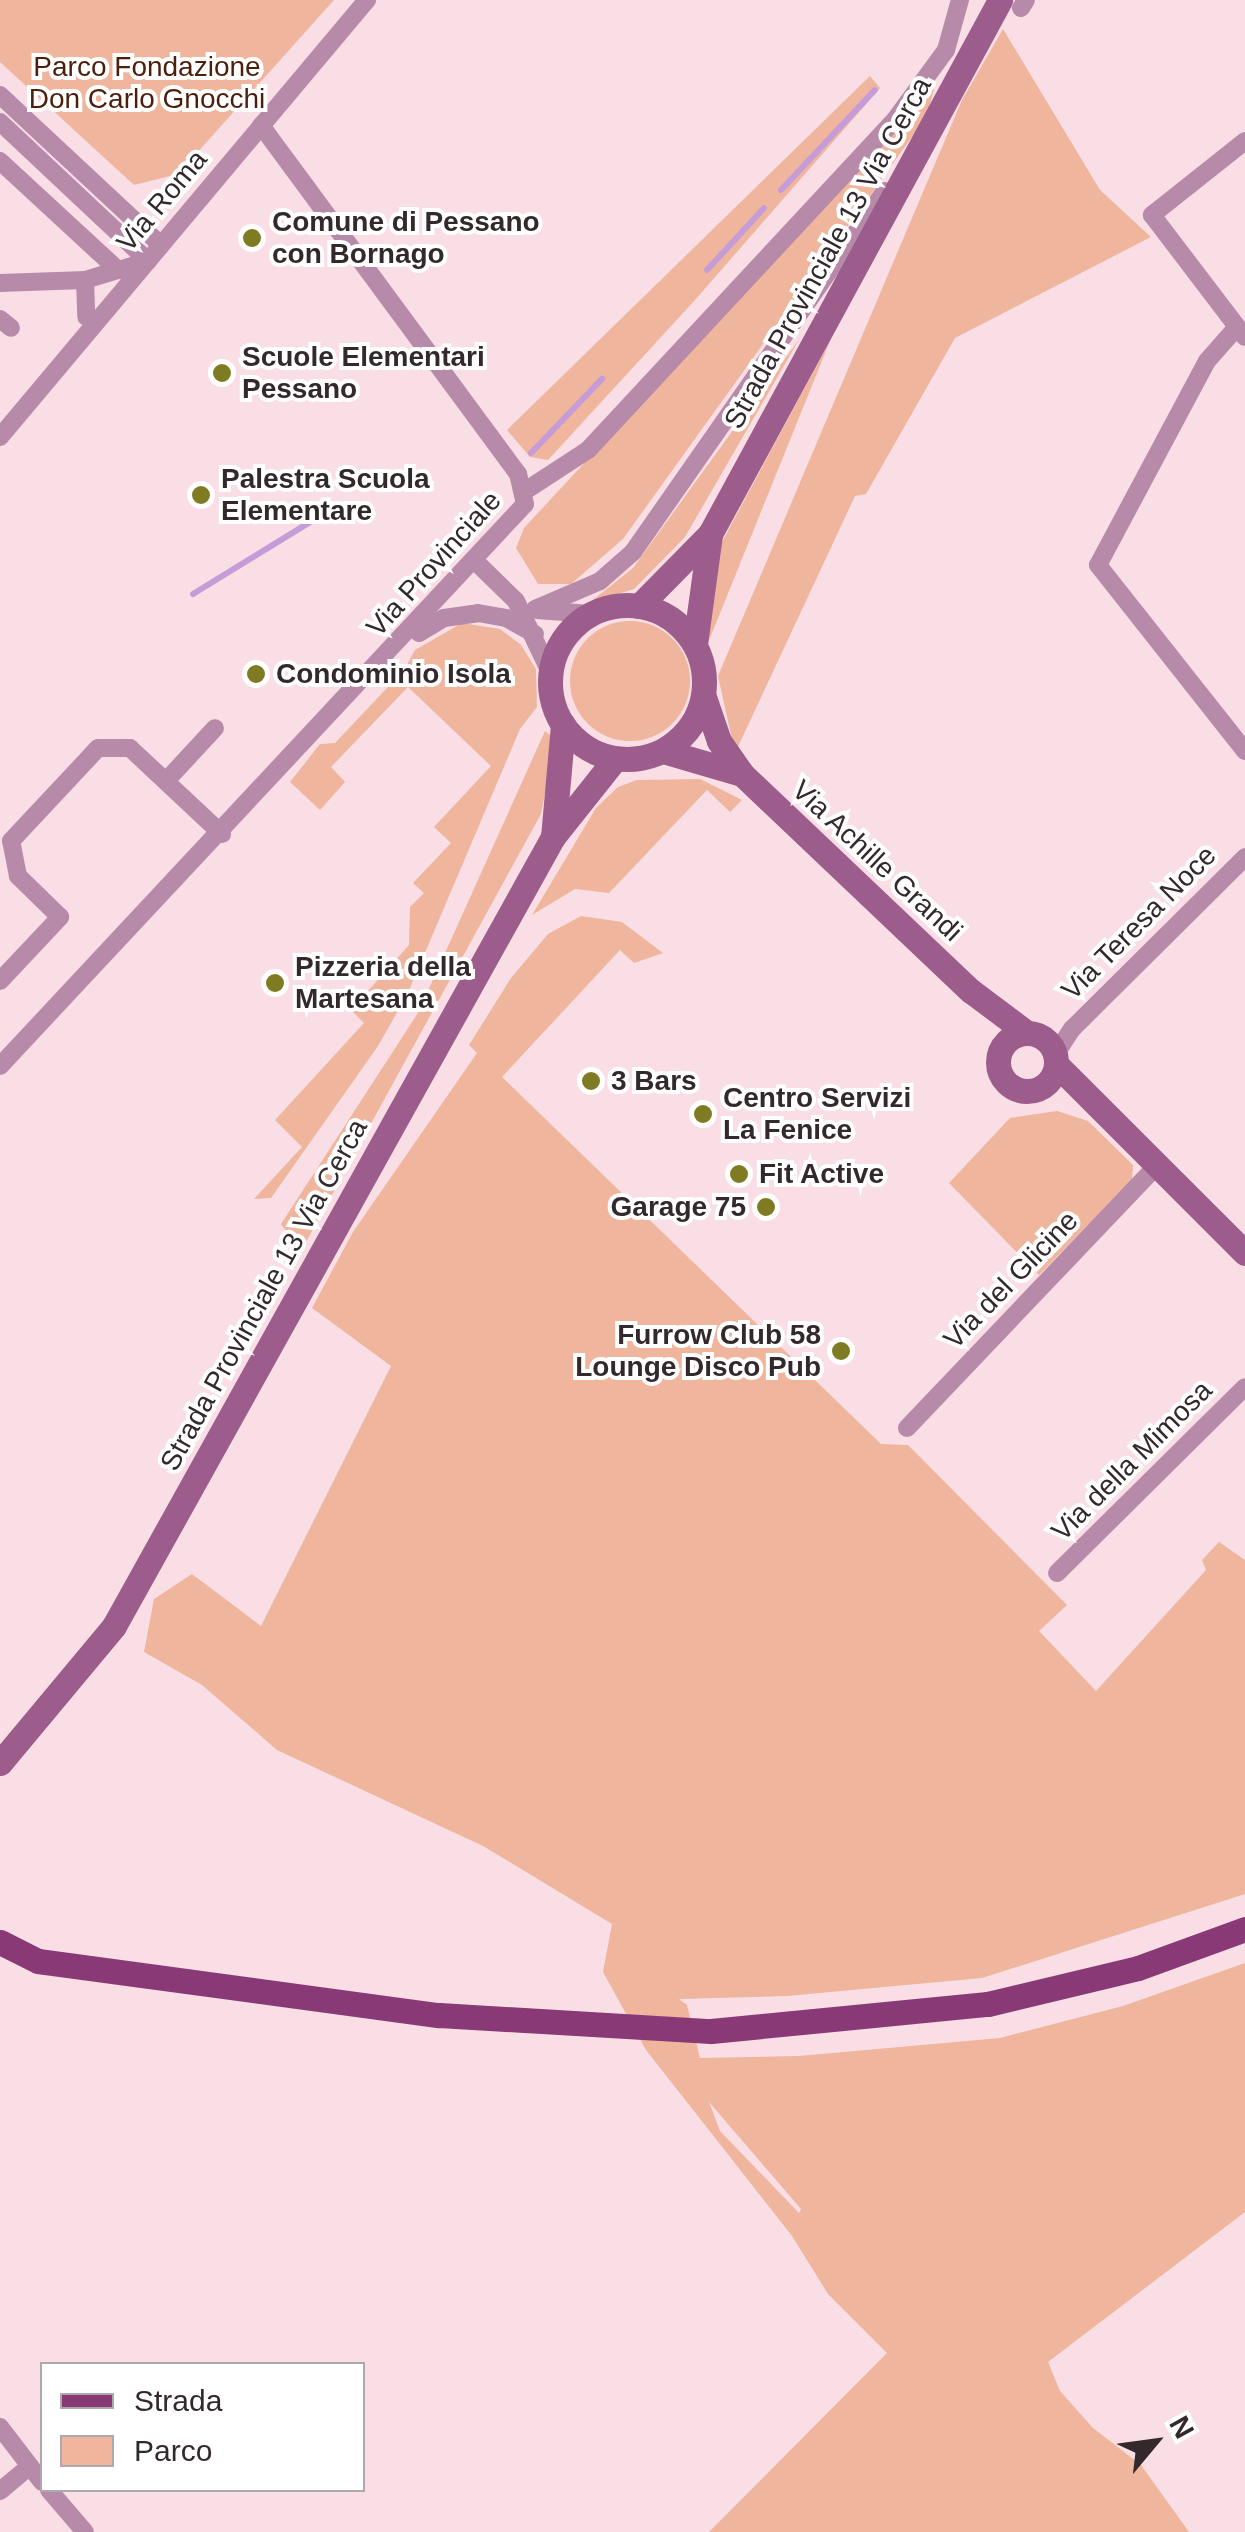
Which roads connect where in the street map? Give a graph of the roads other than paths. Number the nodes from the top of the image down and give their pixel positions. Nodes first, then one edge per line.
1 (367, 0) edge
2 (960, 0) edge
3 (1016, 3) edge
4 (0, 95) edge
5 (939, 112) junction
6 (0, 122) edge
7 (261, 126) junction
8 (1245, 141) edge
9 (2, 166) edge
10 (161, 245) junction
11 (148, 260) junction
12 (118, 270) junction
13 (85, 280) junction
14 (0, 283) edge
15 (86, 318) dead end
16 (1241, 332) edge
17 (0, 437) edge
18 (525, 491) junction
19 (710, 534) junction
20 (475, 561) junction
21 (516, 601) junction
22 (640, 606) junction
23 (534, 609) junction
24 (592, 614) junction
25 (535, 634) junction
26 (694, 644) junction
27 (394, 650) junction
28 (551, 674) junction
29 (704, 697) junction
30 (563, 724) junction
31 (214, 728) dead end
32 (664, 751) junction
33 (1245, 752) edge
34 (615, 758) junction
35 (742, 774) junction
36 (166, 781) junction
37 (222, 834) junction
38 (553, 837) junction
39 (6, 838) edge
40 (1245, 857) edge
41 (0, 981) edge
42 (971, 991) junction
43 (1072, 1028) junction
44 (1032, 1034) junction
45 (998, 1056) junction
46 (1056, 1060) junction
47 (0, 1066) edge
48 (1038, 1090) junction
49 (1093, 1107) junction
50 (1154, 1169) junction
51 (1245, 1252) edge
52 (1245, 1387) edge
53 (908, 1428) dead end
54 (1057, 1573) dead end
55 (0, 1763) edge
56 (1245, 1929) edge
57 (0, 1942) edge
58 (38, 1961) junction
59 (0, 1970) edge
60 (0, 2427) edge
61 (30, 2466) junction
62 (40, 2479) edge
63 (0, 2491) edge
64 (51, 2492) edge
65 (85, 2532) edge

1 - 7 street, Via Roma
2 - 18 street, Via Provinciale
3 - 5 street, Strada Provinciale 13 Via Cerca
4 - 10 street
5 - 19 street, Strada Provinciale 13 Via Cerca
5 - 23 street
6 - 11 street
7 - 10 street, Via Roma
7 - 18 street
8 - 16 street
9 - 12 street
10 - 11 street, Via Roma
11 - 12 street
11 - 17 street, Via Roma
12 - 13 street
13 - 14 street
13 - 15 street
16 - 33 street
18 - 20 street, Via Provinciale
19 - 22 street, Strada Provinciale 13 Via Cerca
19 - 26 street, Strada Provinciale 13 Via Cerca
20 - 21 street
20 - 27 street, Via Provinciale
21 - 23 street
21 - 25 street
22 - 24 street
22 - 26 street
23 - 24 street
24 - 28 street
25 - 27 street
25 - 28 street
26 - 29 street, Strada Provinciale 13 Via Cerca
27 - 37 street, Via Provinciale
28 - 30 street, Strada Provinciale 13 Via Cerca
29 - 32 street
29 - 35 street, Via Achille Grandi
30 - 34 street
30 - 38 street, Strada Provinciale 13 Via Cerca
31 - 36 street
32 - 34 street
32 - 35 street, Via Achille Grandi
34 - 38 street, Strada Provinciale 13 Via Cerca
35 - 42 street, Via Achille Grandi
36 - 37 street
36 - 39 street
37 - 47 street, Via Provinciale
38 - 55 street, Strada Provinciale 13 Via Cerca
39 - 41 street
40 - 43 street, Via Teresa Noce
42 - 44 street
42 - 45 street
43 - 44 street
43 - 46 street, Via Teresa Noce
44 - 45 street
44 - 46 street
45 - 48 street
46 - 48 street
46 - 49 street
48 - 49 street
49 - 50 street
50 - 51 street
50 - 53 street, Via del Glicine
52 - 54 street, Via della Mimosa
56 - 58 main road
57 - 58 main road
58 - 59 main road
60 - 61 street
61 - 62 street
61 - 63 street
64 - 65 street

